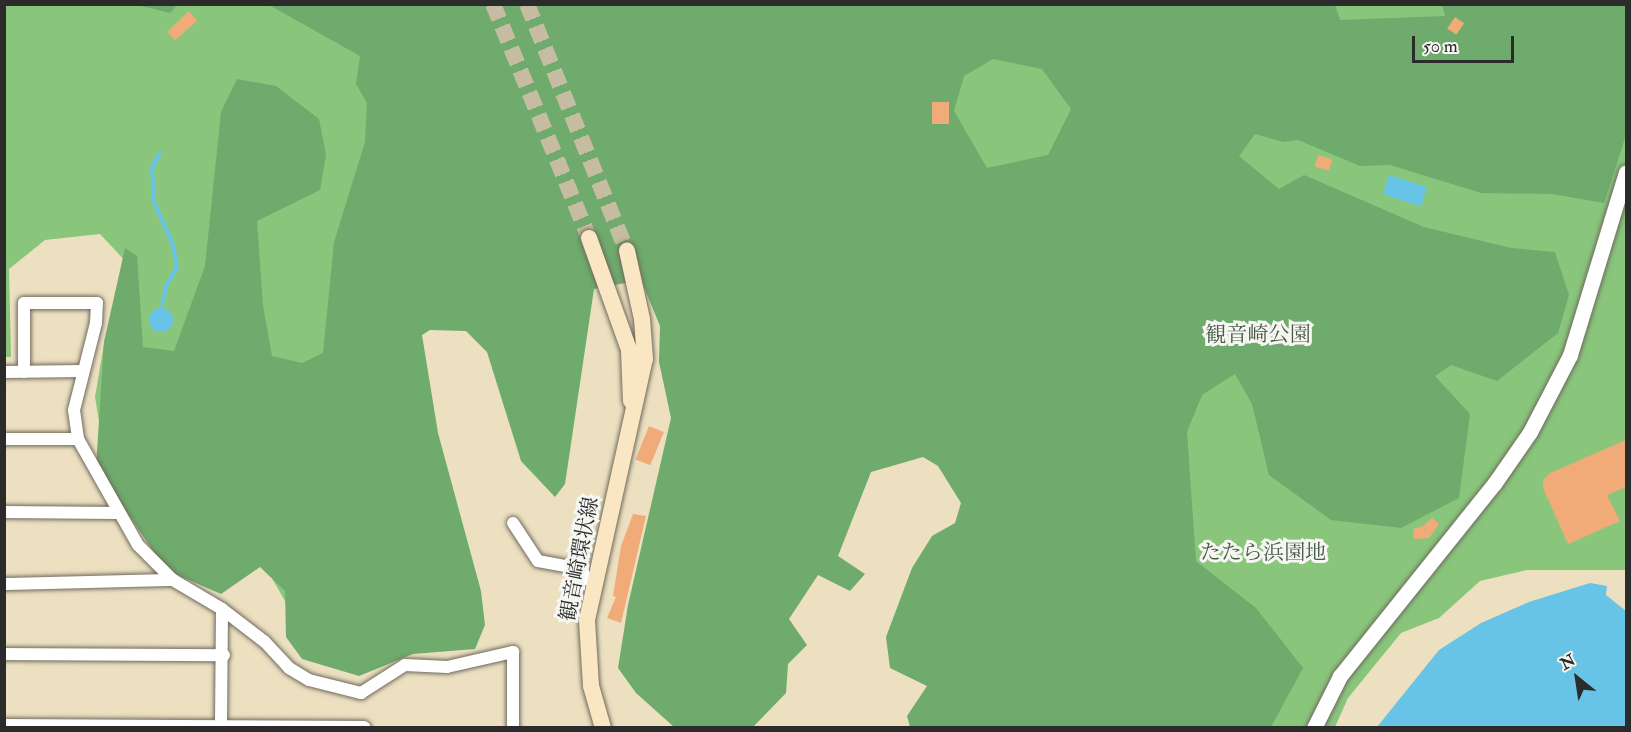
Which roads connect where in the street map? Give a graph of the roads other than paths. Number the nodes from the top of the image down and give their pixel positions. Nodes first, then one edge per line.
1 (1626, 172) edge
2 (589, 238) tunnel mouth
3 (627, 251) tunnel mouth
4 (82, 371) junction
5 (4, 372) edge
6 (24, 372) junction
7 (630, 435) junction
8 (4, 439) edge
9 (78, 439) junction
10 (4, 512) edge
11 (118, 513) junction
12 (513, 523) dead end
13 (173, 579) junction
14 (596, 581) junction
15 (4, 584) edge
16 (222, 609) junction
17 (4, 654) edge
18 (224, 655) junction
19 (221, 725) junction
20 (4, 726) edge
21 (256, 727) edge
22 (363, 728) edge
23 (513, 728) edge
24 (603, 728) edge
25 (1314, 728) edge

1 - 25 street
2 - 7 main road, 観音崎環状線
3 - 7 main road, 観音崎環状線
4 - 6 street
4 - 6 street
4 - 9 street
5 - 6 street
7 - 14 main road, 観音崎環状線
8 - 9 street
9 - 11 street
10 - 11 street
11 - 13 street
12 - 14 street
13 - 15 street
13 - 16 street
14 - 24 main road, 観音崎環状線
16 - 18 street
16 - 23 street
17 - 18 street
18 - 19 street
19 - 20 street
19 - 21 street
21 - 22 street

